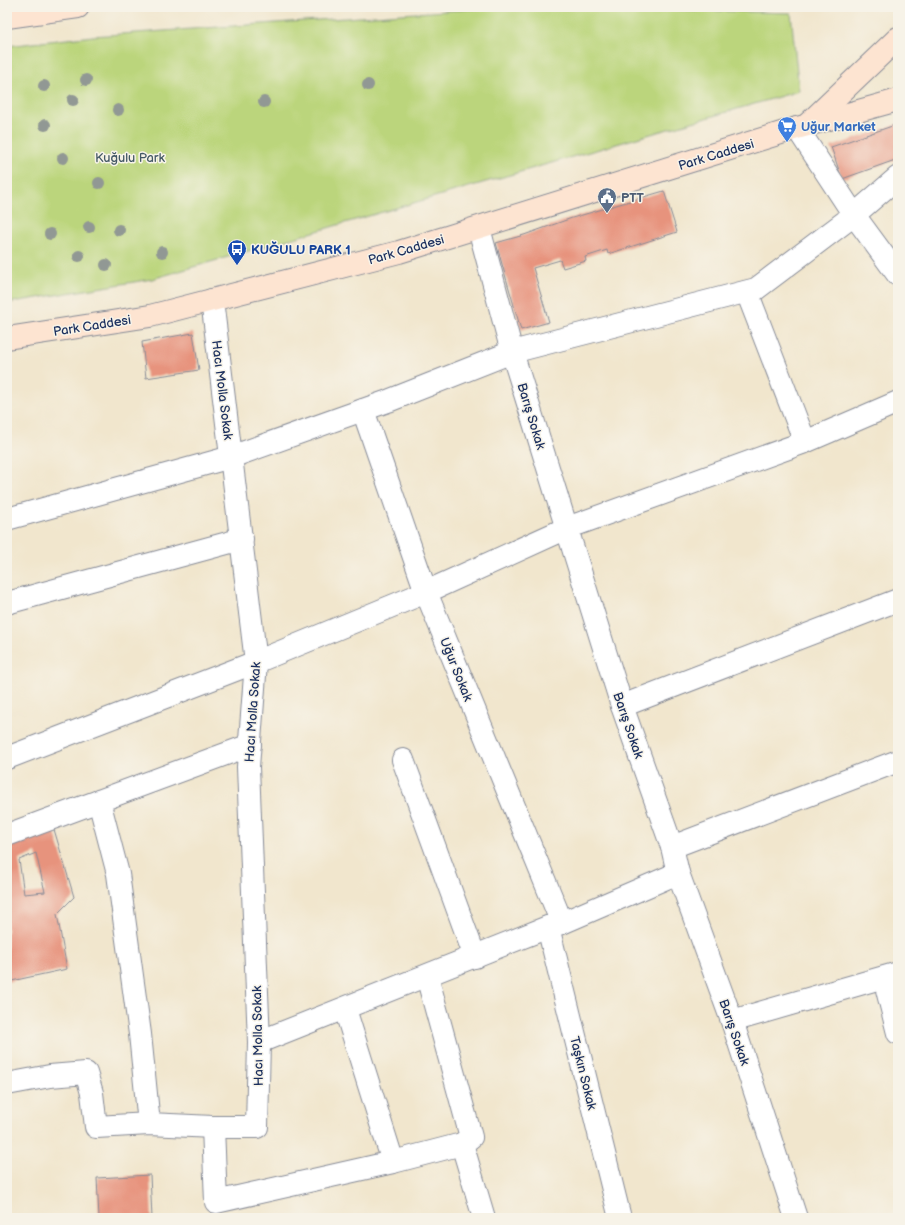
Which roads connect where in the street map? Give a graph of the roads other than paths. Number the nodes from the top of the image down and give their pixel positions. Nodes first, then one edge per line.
1 (78, 7) edge
2 (7, 17) edge
3 (898, 38) edge
4 (898, 100) edge
5 (802, 127) junction
6 (898, 177) edge
7 (854, 215) junction
8 (479, 228) junction
9 (898, 275) edge
10 (747, 292) junction
11 (212, 300) junction
12 (7, 338) edge
13 (512, 352) junction
14 (898, 402) edge
15 (363, 410) junction
16 (805, 442) junction
17 (231, 457) junction
18 (7, 519) edge
19 (567, 528) junction
20 (242, 539) junction
21 (426, 592) junction
22 (898, 600) edge
23 (7, 602) edge
24 (256, 662) junction
25 (622, 706) junction
26 (250, 745) junction
27 (7, 758) edge
28 (403, 760) dead end
29 (898, 762) edge
30 (99, 801) junction
31 (7, 835) edge
32 (672, 847) junction
33 (678, 873) junction
34 (555, 925) junction
35 (475, 957) junction
36 (891, 975) edge
37 (427, 976) junction
38 (345, 1009) junction
39 (732, 1021) junction
40 (898, 1033) edge
41 (259, 1042) junction
42 (7, 1084) edge
43 (149, 1124) junction
44 (213, 1128) junction
45 (462, 1144) junction
46 (394, 1162) junction
47 (484, 1218) edge
48 (620, 1218) edge
49 (796, 1218) edge

1 - 2 main road
3 - 5 main road
4 - 5 main road, Park Caddesi
5 - 7 street
5 - 8 main road, Park Caddesi
6 - 7 street
7 - 9 street
7 - 10 street
8 - 11 main road, Park Caddesi
8 - 13 street, Barış Sokak
10 - 13 street
10 - 16 street
11 - 12 main road, Park Caddesi
11 - 17 street, Hacı Molla Sokak
13 - 15 street
13 - 19 street, Barış Sokak
14 - 16 street
15 - 17 street
15 - 21 street, Uğur Sokak
16 - 19 street
17 - 18 street
17 - 20 street, Hacı Molla Sokak
19 - 21 street
19 - 25 street, Barış Sokak
20 - 23 street
20 - 24 street, Hacı Molla Sokak
21 - 24 street
21 - 34 street, Uğur Sokak
22 - 25 street
24 - 26 street, Hacı Molla Sokak
24 - 27 street
25 - 32 street, Barış Sokak
26 - 30 street
26 - 41 street, Hacı Molla Sokak
28 - 35 street
29 - 32 street
30 - 31 street
30 - 43 street
32 - 33 street, Barış Sokak
33 - 34 street
33 - 39 street, Barış Sokak
34 - 35 street
34 - 48 street, Taşkın Sokak
35 - 37 street
36 - 39 street
36 - 40 street
37 - 38 street
37 - 45 street
38 - 41 street
38 - 46 street
39 - 49 street, Barış Sokak
41 - 44 street, Hacı Molla Sokak
42 - 43 street
43 - 44 street
44 - 46 street
45 - 46 street
45 - 47 street

